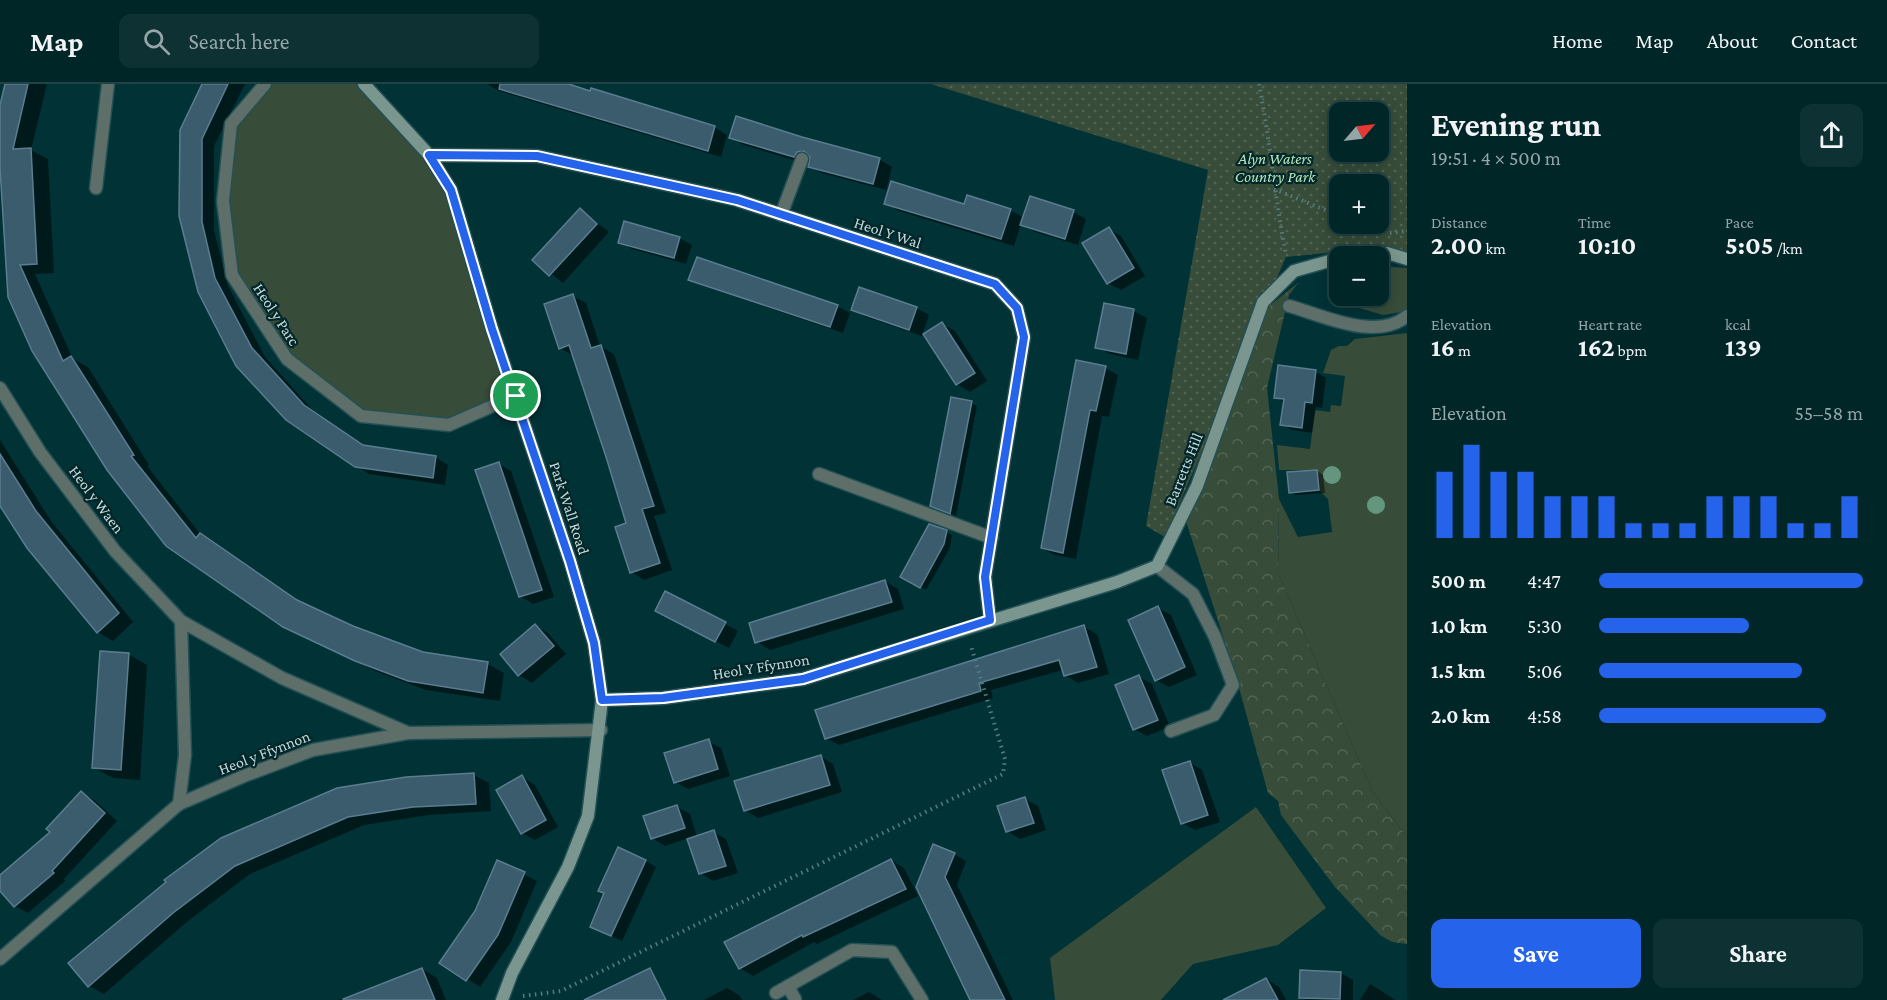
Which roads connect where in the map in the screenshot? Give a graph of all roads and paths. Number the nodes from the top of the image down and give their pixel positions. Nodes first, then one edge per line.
1 (108, 84) edge
2 (265, 84) edge
3 (364, 84) edge
4 (1259, 84) edge
5 (429, 155) junction
6 (802, 159) dead end
7 (96, 188) dead end
8 (1273, 189) junction
9 (1329, 212) edge
10 (781, 214) junction
11 (1407, 231) edge
12 (1389, 233) edge
13 (1389, 254) edge
14 (1407, 259) edge
15 (1329, 261) edge
16 (1294, 272) junction
17 (1289, 306) dead end
18 (1407, 316) edge
19 (0, 388) edge
20 (516, 396) junction
21 (819, 474) dead end
22 (992, 538) junction
23 (1157, 566) junction
24 (990, 620) junction
25 (181, 621) junction
26 (965, 628) junction
27 (602, 700) junction
28 (601, 730) junction
29 (1171, 731) dead end
30 (408, 733) junction
31 (178, 804) junction
32 (0, 959) edge
33 (788, 986) junction
34 (776, 993) dead end
35 (502, 999) edge
36 (795, 999) edge
37 (922, 1000) edge

1 - 7 street
2 - 20 street, Heol y Parc
3 - 5 street, Park Wall Road
4 - 8 path
5 - 10 street, Heol Y Wal
5 - 20 street, Park Wall Road
6 - 10 street
8 - 9 path
8 - 16 path
10 - 22 street, Heol Y Wal
11 - 12 path
13 - 14 street
15 - 16 street, Barretts Hill
16 - 23 street, Barretts Hill
17 - 18 street
19 - 25 street, Heol y Waen
20 - 27 street, Park Wall Road
21 - 22 street
22 - 24 street, Heol Y Wal
23 - 24 street
23 - 29 street
24 - 26 street, Heol Y Ffynnon
25 - 30 street, Heol y Waen
25 - 31 street
26 - 27 street, Heol Y Ffynnon
26 - 35 path
27 - 28 street, Park Wall Road
28 - 30 street, Heol y Ffynnon
28 - 35 street, Park Wall Road
30 - 31 street, Heol y Ffynnon
31 - 32 street, Heol y Ffynnon
33 - 34 street
33 - 36 street
33 - 37 street

